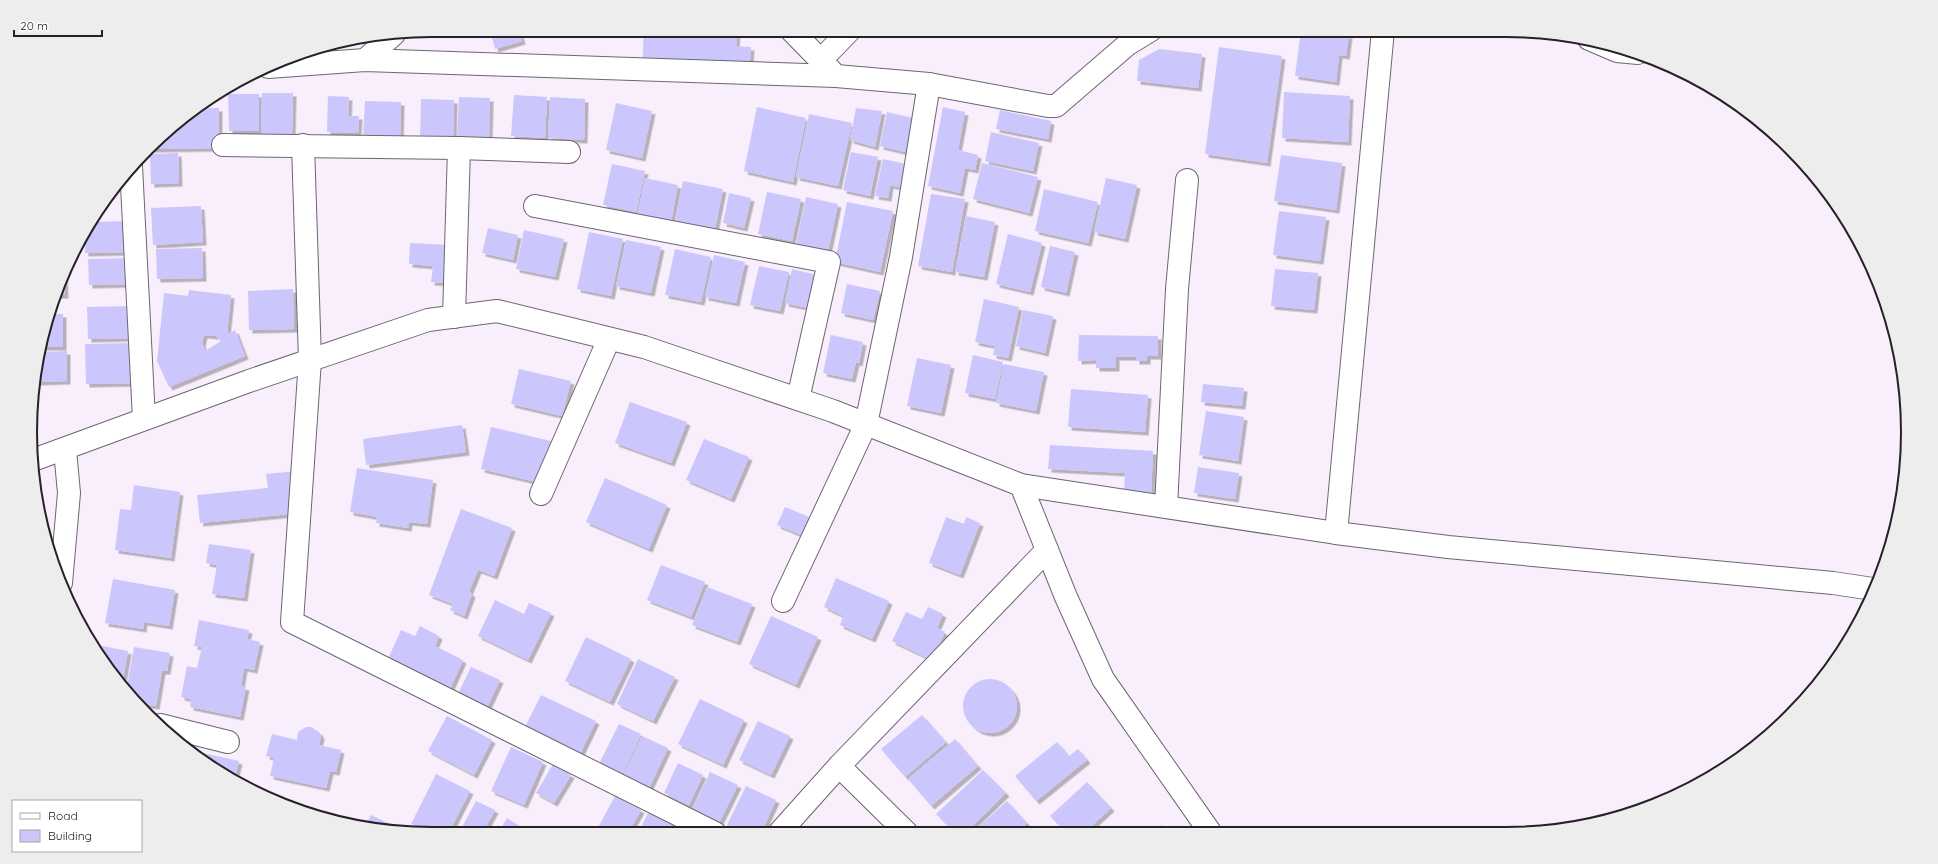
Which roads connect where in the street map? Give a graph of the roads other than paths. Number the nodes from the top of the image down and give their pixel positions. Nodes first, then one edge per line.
1 (799, 37) edge
2 (843, 37) edge
3 (1140, 37) edge
4 (1382, 37) edge
5 (388, 39) edge
6 (326, 54) edge
7 (300, 60) edge
8 (365, 60) junction
9 (821, 60) junction
10 (836, 76) junction
11 (928, 84) junction
12 (303, 145) junction
13 (224, 146) dead end
14 (459, 148) junction
15 (569, 152) dead end
16 (132, 176) edge
17 (1187, 180) dead end
18 (535, 206) dead end
19 (454, 317) junction
20 (609, 339) junction
21 (310, 360) junction
22 (798, 399) junction
23 (144, 419) junction
24 (866, 424) junction
25 (65, 450) junction
26 (38, 458) edge
27 (1021, 485) junction
28 (541, 494) dead end
29 (1166, 507) junction
30 (1336, 533) junction
31 (1047, 550) junction
32 (62, 570) edge
33 (1869, 588) edge
34 (783, 601) dead end
35 (171, 728) edge
36 (228, 742) dead end
37 (839, 766) junction
38 (703, 827) edge
39 (784, 827) edge
40 (903, 827) edge
41 (1207, 827) edge

1 - 9 street
2 - 9 street
3 - 11 street
4 - 30 street
5 - 8 street
6 - 7 street
6 - 8 street
8 - 10 street
9 - 10 street
10 - 11 street
11 - 24 street
12 - 13 street
12 - 14 street
12 - 21 street
14 - 15 street
14 - 19 street
16 - 23 street
17 - 29 street
18 - 22 street
19 - 20 street
19 - 21 street
20 - 22 street
20 - 28 street
21 - 23 street
21 - 38 street
22 - 24 street
23 - 25 street
24 - 27 street
24 - 34 street
25 - 26 street
25 - 32 street
27 - 29 street
27 - 31 street
29 - 30 street
30 - 33 street
31 - 37 street
31 - 41 street
35 - 36 street
37 - 39 street
37 - 40 street

